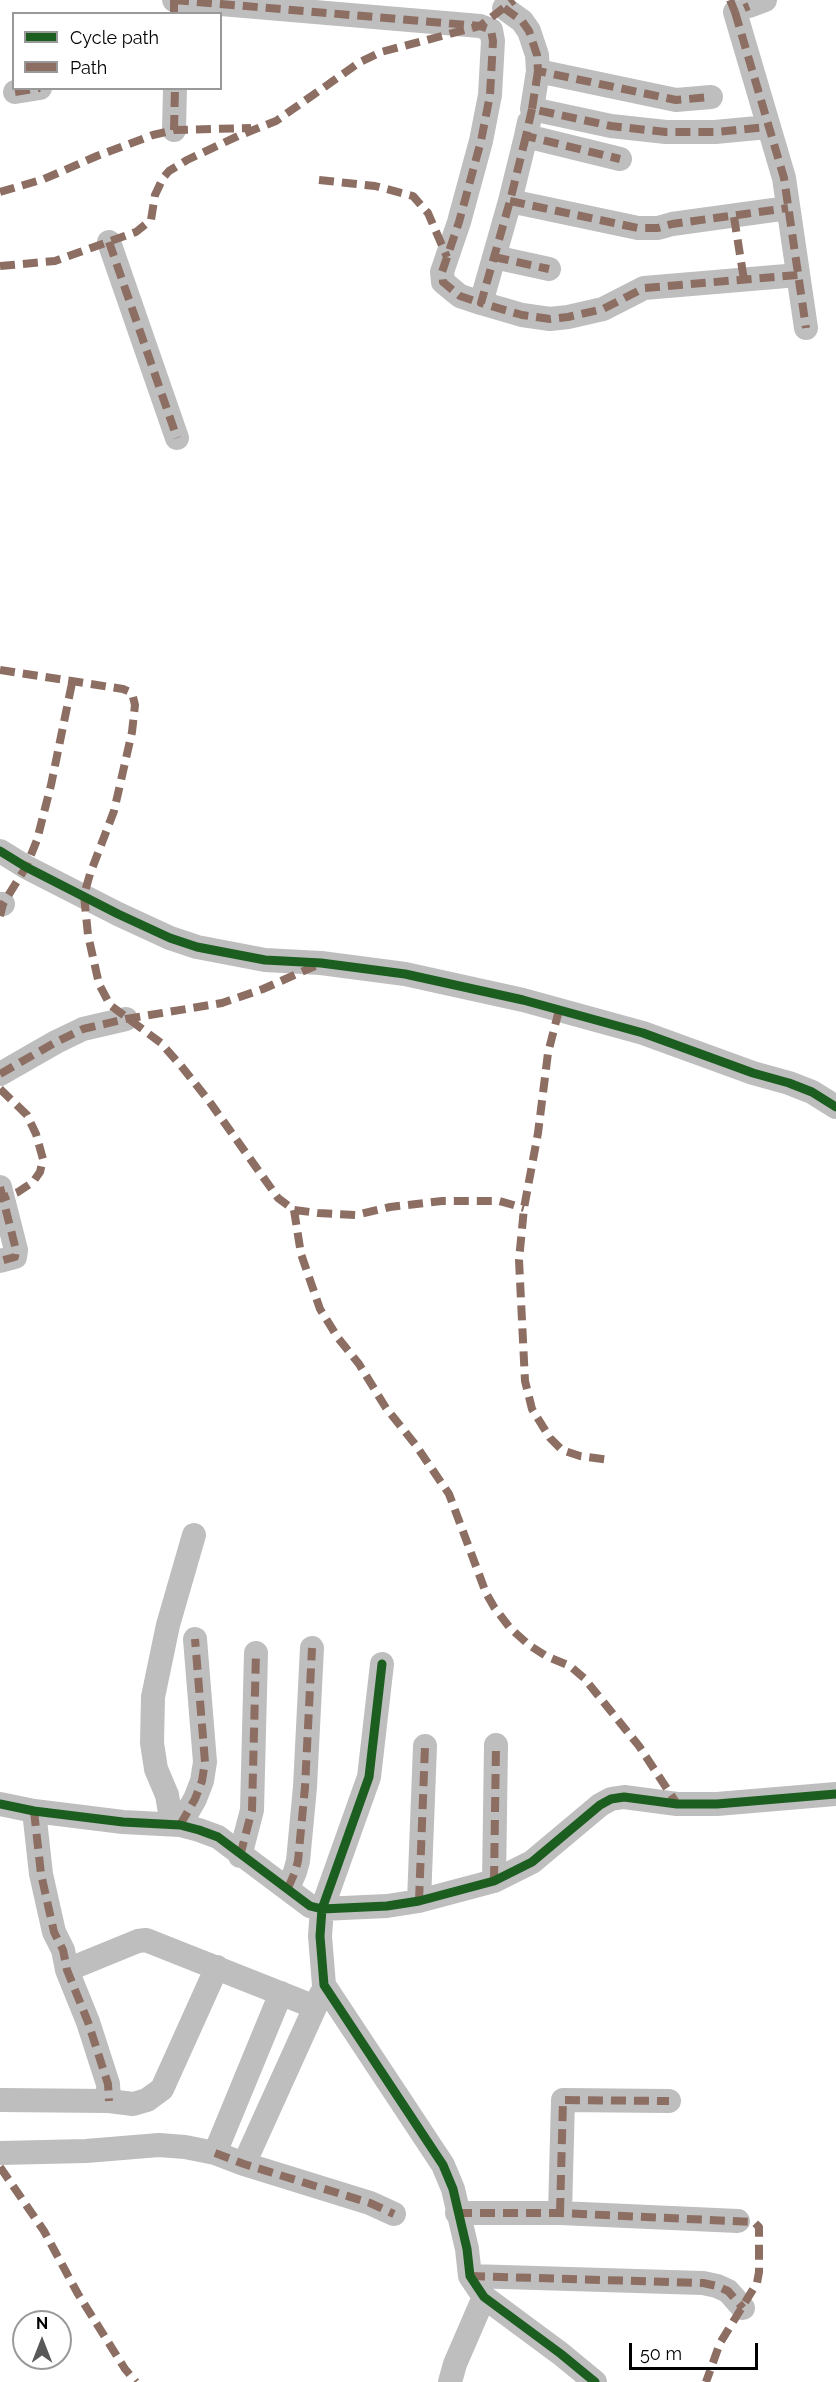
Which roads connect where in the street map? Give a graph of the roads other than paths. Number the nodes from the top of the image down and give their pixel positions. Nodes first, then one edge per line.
1 (174, 0) edge
2 (750, 6) edge
3 (504, 8) dead end
4 (538, 71) junction
5 (28, 90) edge
6 (175, 90) edge
7 (15, 92) dead end
8 (711, 97) dead end
9 (532, 109) junction
10 (768, 126) junction
11 (174, 130) dead end
12 (526, 136) junction
13 (620, 159) dead end
14 (510, 201) junction
15 (788, 208) junction
16 (108, 242) dead end
17 (494, 257) junction
18 (549, 269) dead end
19 (798, 275) junction
20 (482, 303) junction
21 (806, 328) dead end
22 (177, 438) dead end
23 (0, 851) edge
24 (126, 1019) dead end
25 (0, 1074) edge
26 (836, 1107) edge
27 (1, 1195) edge
28 (0, 1261) edge
29 (194, 1535) dead end
30 (195, 1640) dead end
31 (312, 1648) dead end
32 (256, 1653) dead end
33 (382, 1664) dead end
34 (496, 1745) dead end
35 (425, 1746) dead end
36 (836, 1794) edge
37 (0, 1804) edge
38 (34, 1811) junction
39 (176, 1825) junction
40 (240, 1856) junction
41 (494, 1881) junction
42 (288, 1888) junction
43 (419, 1901) junction
44 (322, 1909) junction
45 (217, 1967) junction
46 (67, 1970) junction
47 (324, 1985) junction
48 (281, 1993) junction
49 (315, 2007) junction
50 (0, 2100) edge
51 (109, 2101) junction
52 (669, 2101) dead end
53 (0, 2153) edge
54 (215, 2153) junction
55 (244, 2164) junction
56 (457, 2213) junction
57 (560, 2213) junction
58 (394, 2214) dead end
59 (738, 2221) dead end
60 (470, 2276) junction
61 (484, 2297) junction
62 (743, 2308) dead end
63 (450, 2382) edge
64 (595, 2382) edge

1 - 20 street
2 - 10 street
3 - 4 street
4 - 8 street
4 - 9 street
5 - 7 street
6 - 11 street
9 - 10 street
9 - 12 street
10 - 15 street
12 - 13 street
12 - 14 street
14 - 15 street
14 - 17 street
15 - 19 street
16 - 22 street
17 - 18 street
17 - 20 street
19 - 20 street
19 - 21 street
23 - 26 street
24 - 25 street
27 - 28 street
29 - 39 street
30 - 39 street
31 - 42 street
32 - 40 street
33 - 44 street
34 - 41 street
35 - 43 street
36 - 41 street
37 - 38 street
38 - 39 street
38 - 46 street
39 - 40 street
40 - 42 street
41 - 43 street
42 - 44 street
43 - 44 street
44 - 47 street
45 - 46 street
45 - 48 street
45 - 51 street
46 - 51 street
47 - 49 street
47 - 56 street
48 - 49 street
48 - 54 street
49 - 55 street
50 - 51 street
52 - 57 street
53 - 54 street
54 - 55 street
55 - 58 street
56 - 57 street
56 - 60 street
57 - 59 street
60 - 61 street
60 - 62 street
61 - 63 street
61 - 64 street

